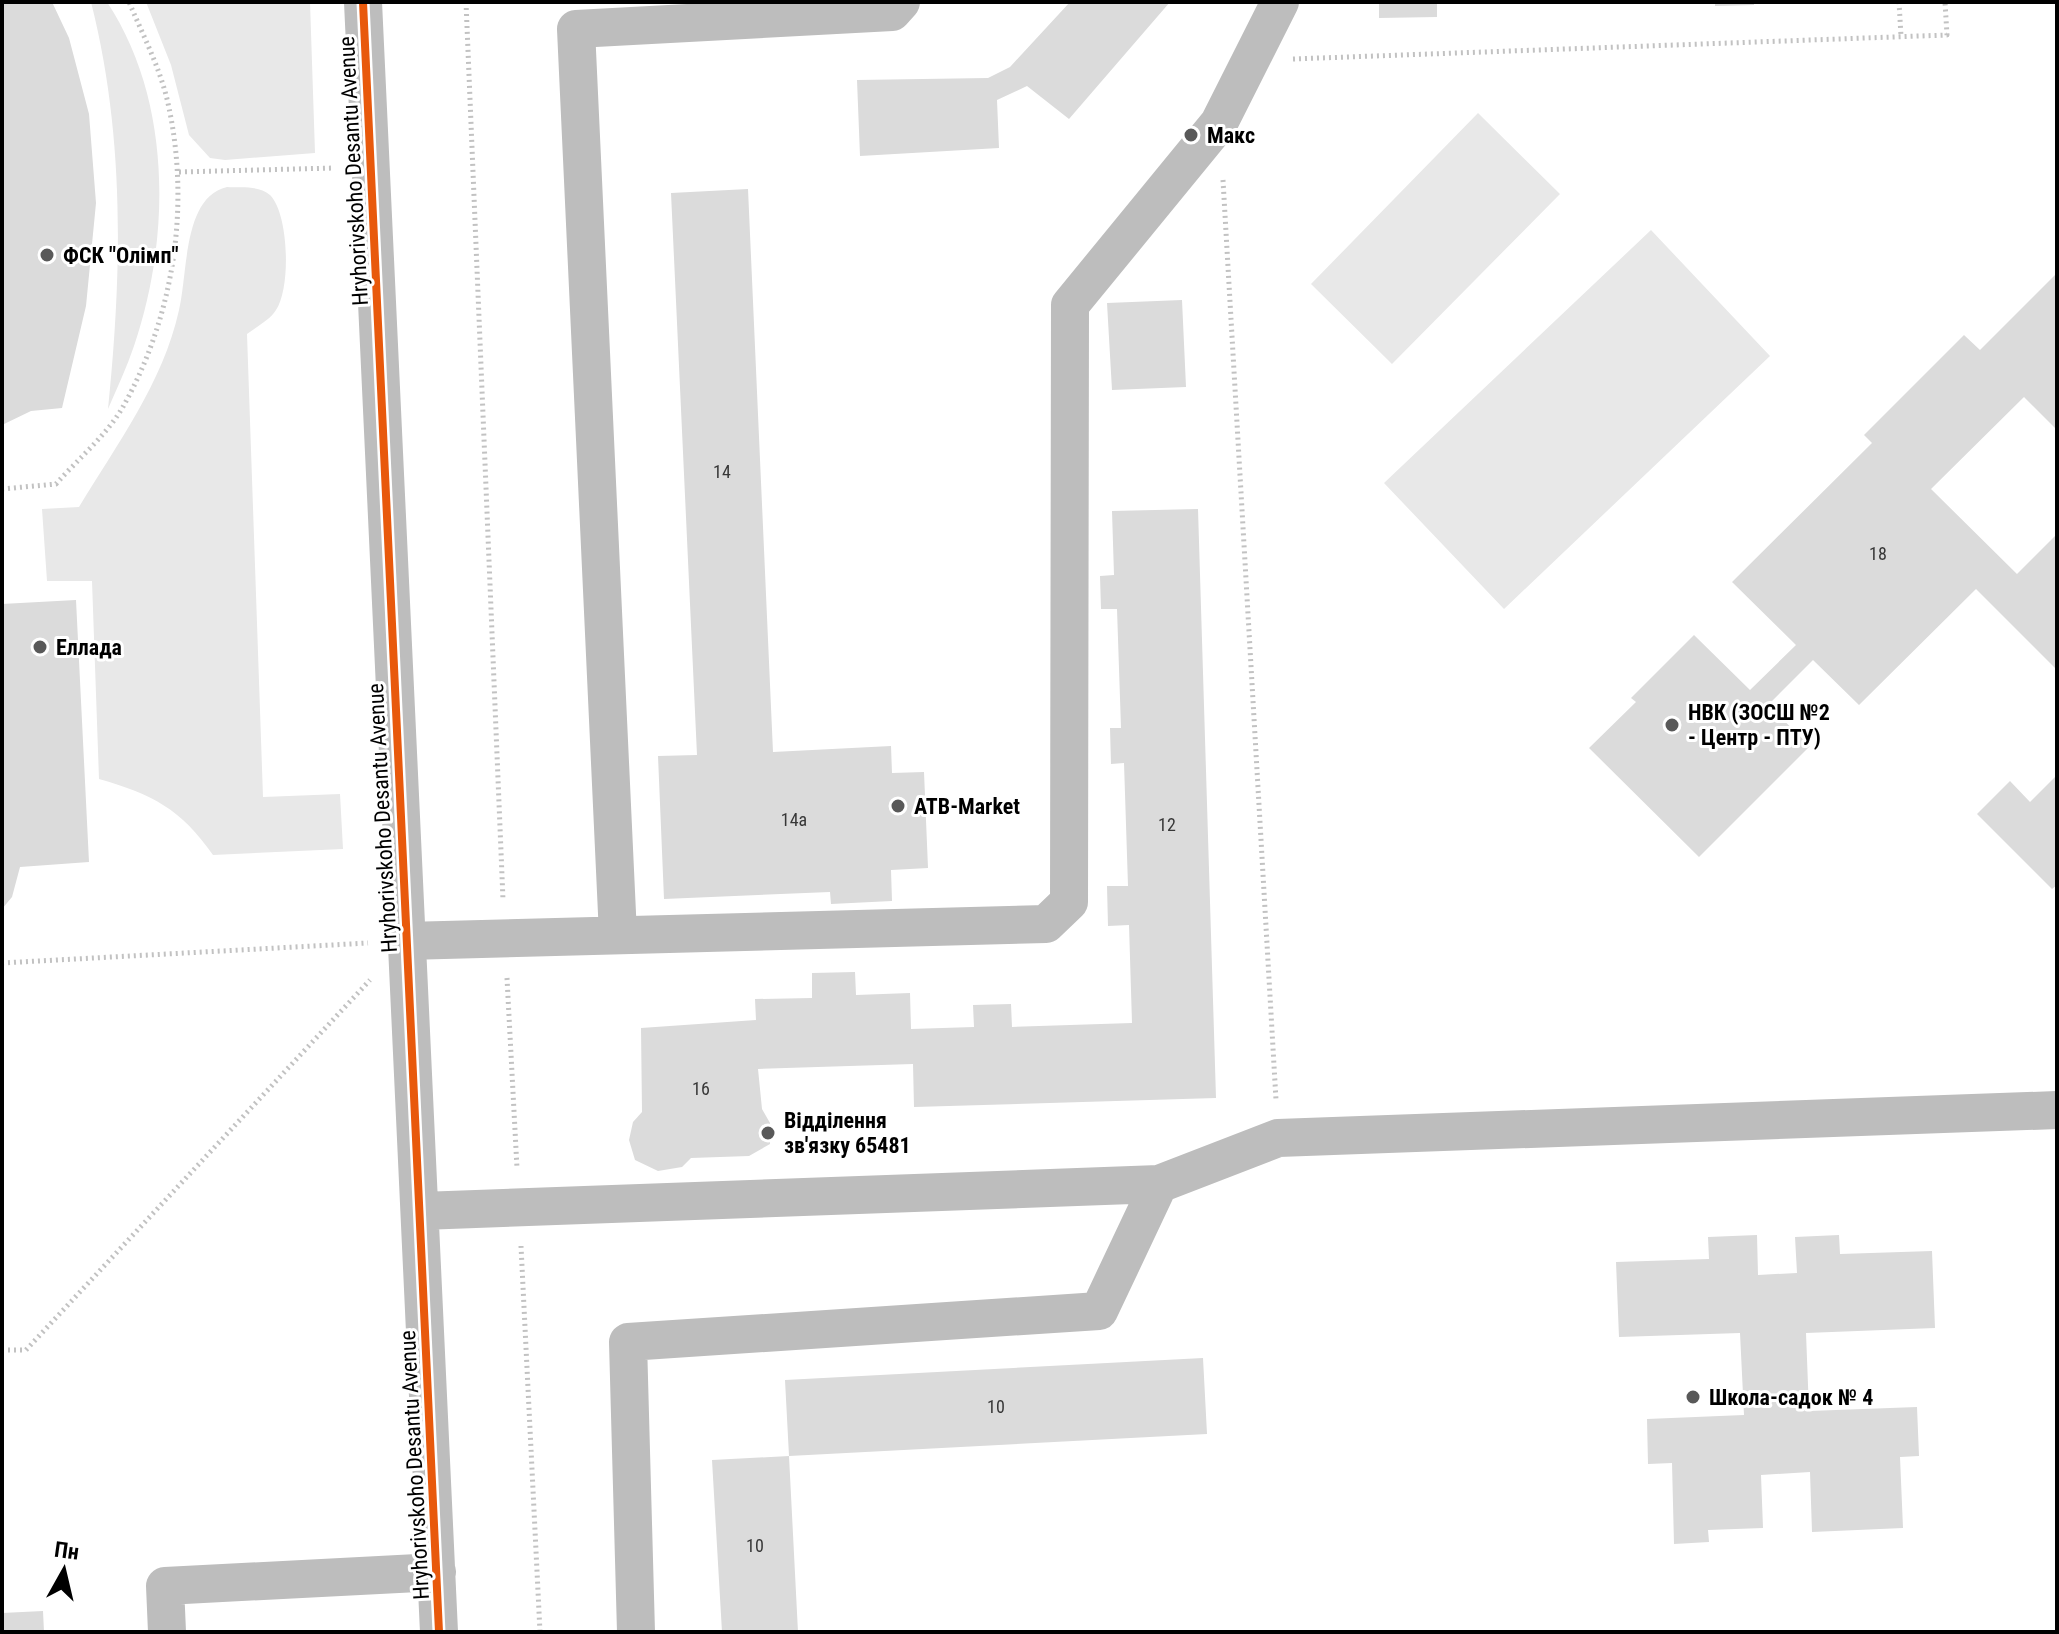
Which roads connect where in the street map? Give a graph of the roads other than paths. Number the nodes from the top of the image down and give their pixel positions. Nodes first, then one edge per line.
1 (363, 2) edge
2 (901, 2) edge
3 (1280, 2) edge
4 (618, 935) junction
5 (406, 941) junction
6 (2057, 1110) edge
7 (1159, 1184) junction
8 (421, 1211) junction
9 (437, 1572) junction
10 (167, 1632) edge
11 (439, 1632) edge
12 (636, 1632) edge

1 - 5 street, Hryhorivskoho Desantu Avenue
2 - 4 street
3 - 4 street
4 - 5 street
5 - 8 street, Hryhorivskoho Desantu Avenue
6 - 7 street
7 - 8 street
7 - 12 street
8 - 9 street, Hryhorivskoho Desantu Avenue
9 - 10 street
9 - 11 street, Hryhorivskoho Desantu Avenue

